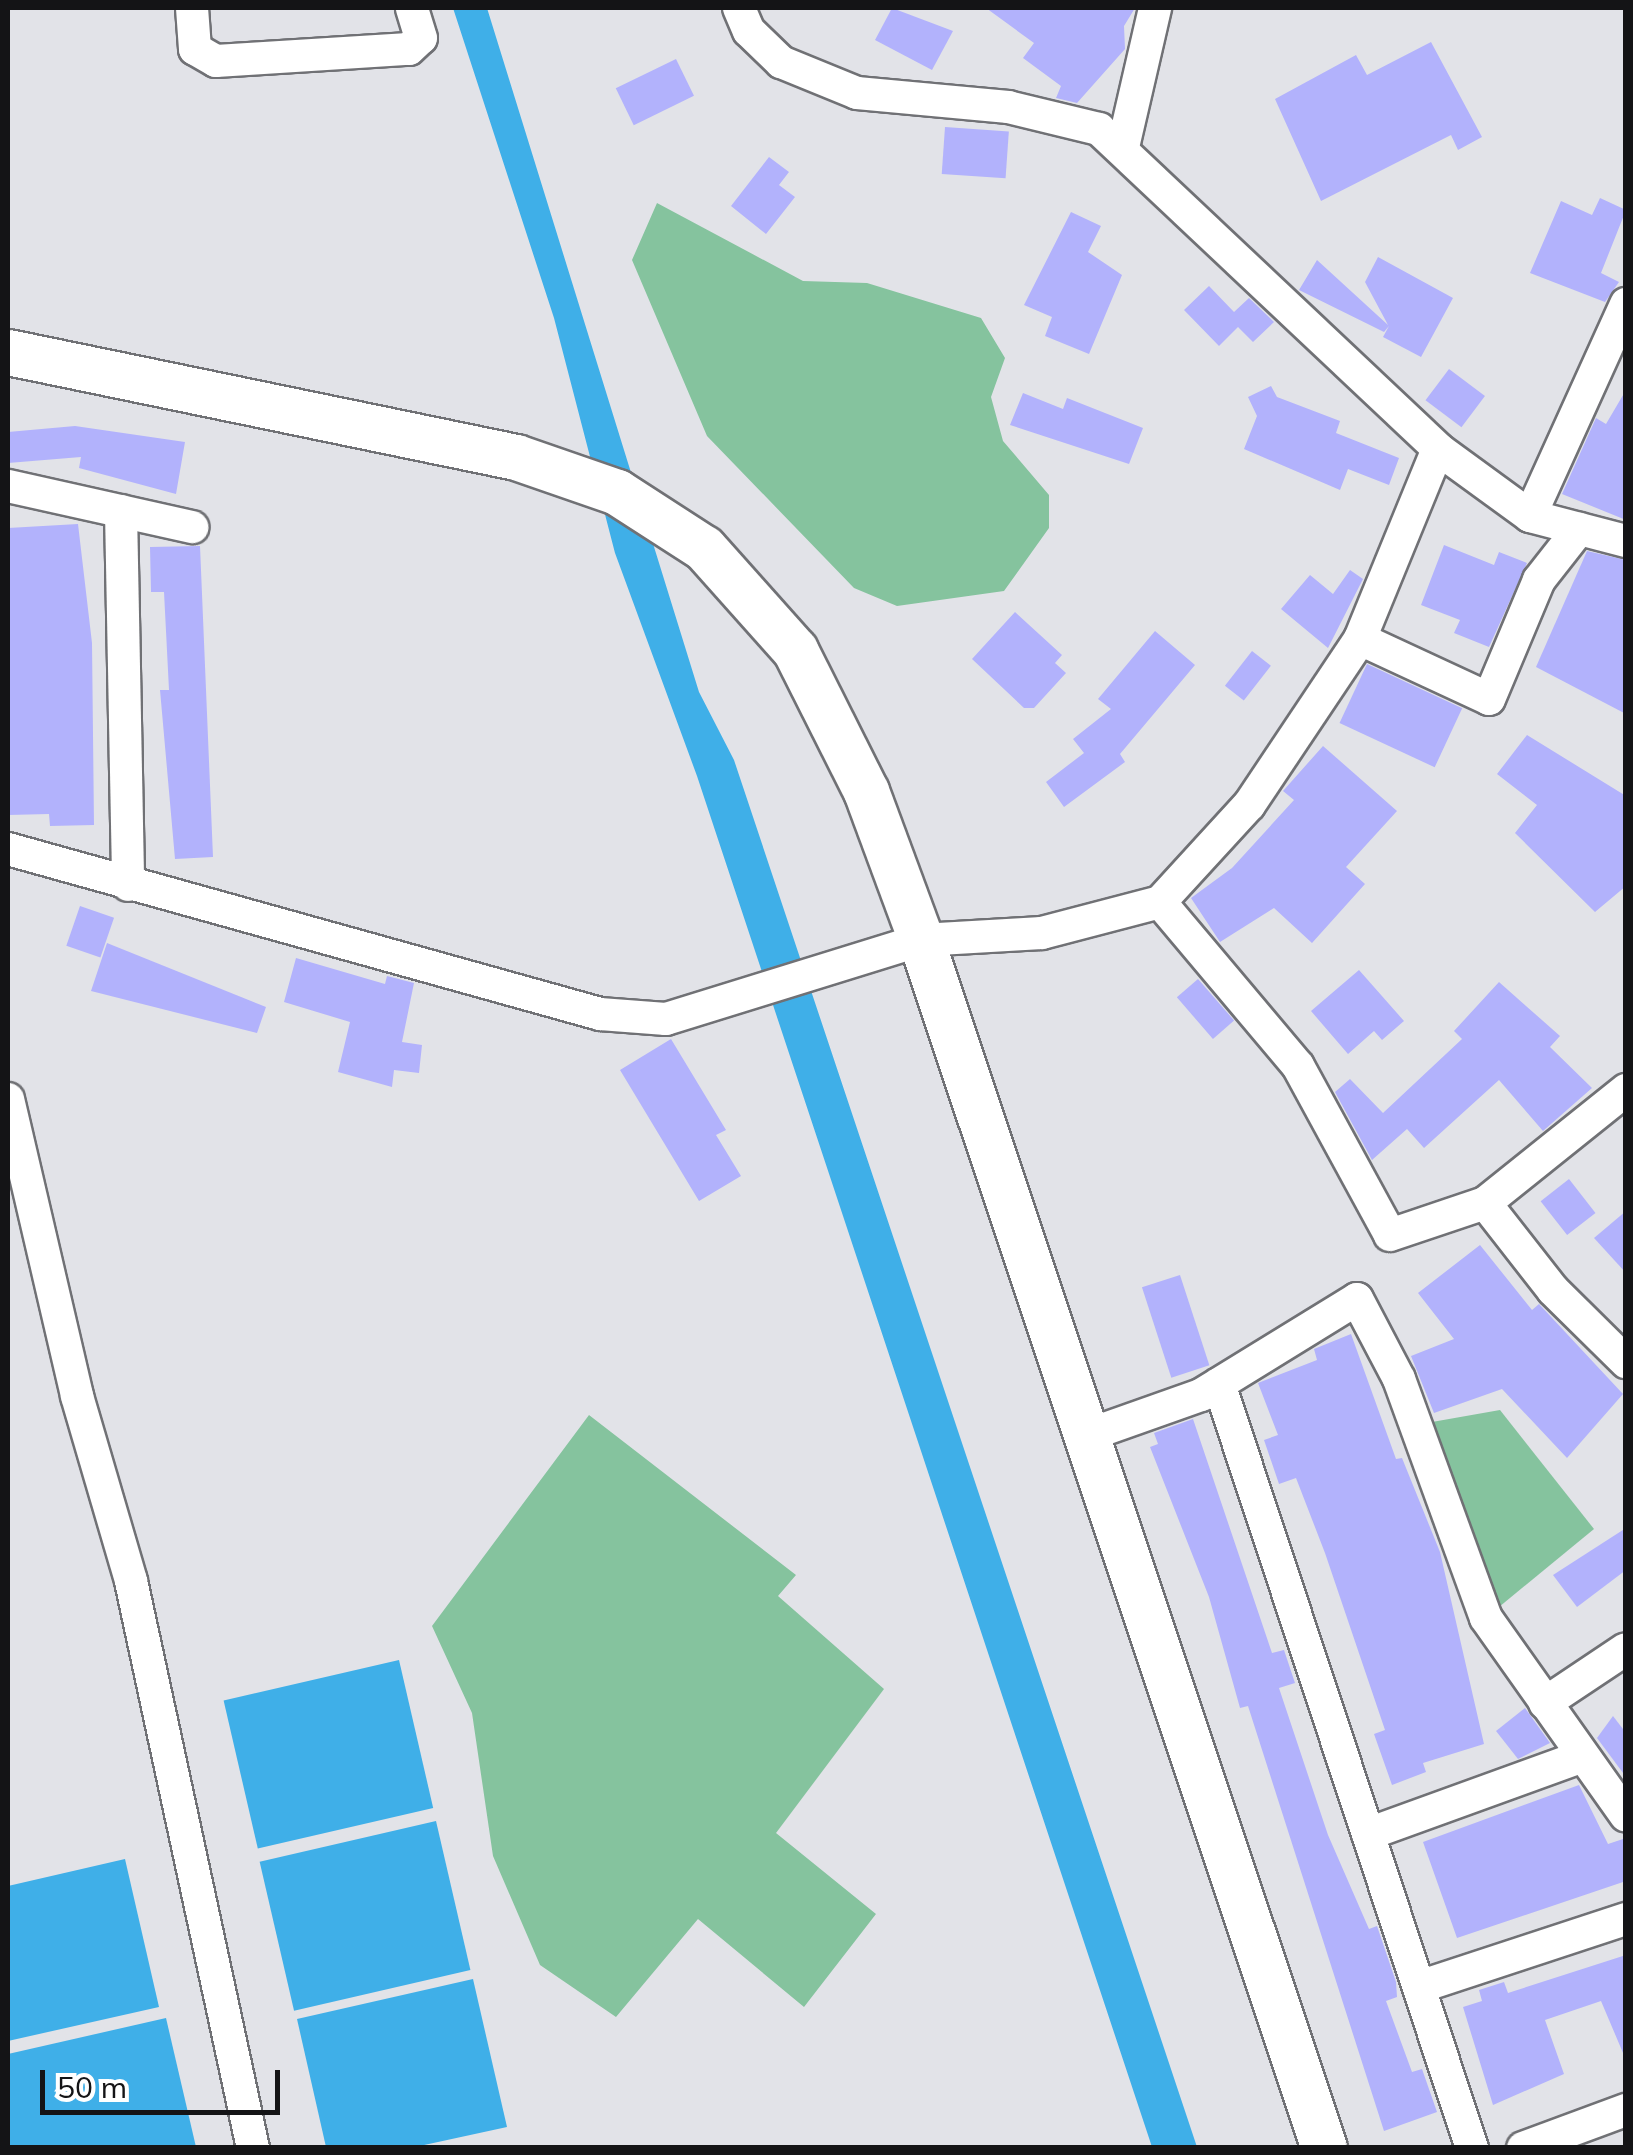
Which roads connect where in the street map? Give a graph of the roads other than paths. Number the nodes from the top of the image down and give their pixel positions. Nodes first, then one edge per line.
1 (192, 8) edge
2 (412, 8) edge
3 (739, 8) edge
4 (1155, 8) edge
5 (1123, 147) junction
6 (1626, 304) edge
7 (8, 352) edge
8 (1438, 449) junction
9 (8, 486) edge
10 (121, 511) junction
11 (1530, 516) junction
12 (192, 527) dead end
13 (1578, 529) junction
14 (1626, 541) edge
15 (1360, 639) junction
16 (8, 849) edge
17 (128, 884) junction
18 (1160, 902) junction
19 (921, 940) junction
20 (1626, 1090) edge
21 (8, 1099) edge
22 (1486, 1203) junction
23 (1626, 1362) edge
24 (1219, 1384) junction
25 (1085, 1436) junction
26 (1626, 1649) edge
27 (1545, 1703) junction
28 (1581, 1756) junction
29 (1626, 1816) edge
30 (1368, 1834) junction
31 (1626, 1919) edge
32 (1419, 1986) junction
33 (1626, 2110) edge
34 (252, 2148) edge
35 (1324, 2148) edge
36 (1472, 2148) edge
37 (1523, 2148) edge

1 - 2 street
3 - 5 street
4 - 5 street
5 - 8 street
6 - 11 street
7 - 19 street
8 - 11 street
8 - 15 street
9 - 10 street
10 - 12 street
10 - 17 street
11 - 13 street
13 - 14 street
13 - 15 street
15 - 18 street
16 - 17 street
17 - 19 street
18 - 19 street
18 - 22 street
19 - 25 street
20 - 22 street
21 - 34 street
22 - 23 street
24 - 25 street
24 - 27 street
24 - 30 street
25 - 35 street
26 - 27 street
27 - 28 street
28 - 29 street
28 - 30 street
30 - 32 street
31 - 32 street
32 - 36 street
33 - 37 street

